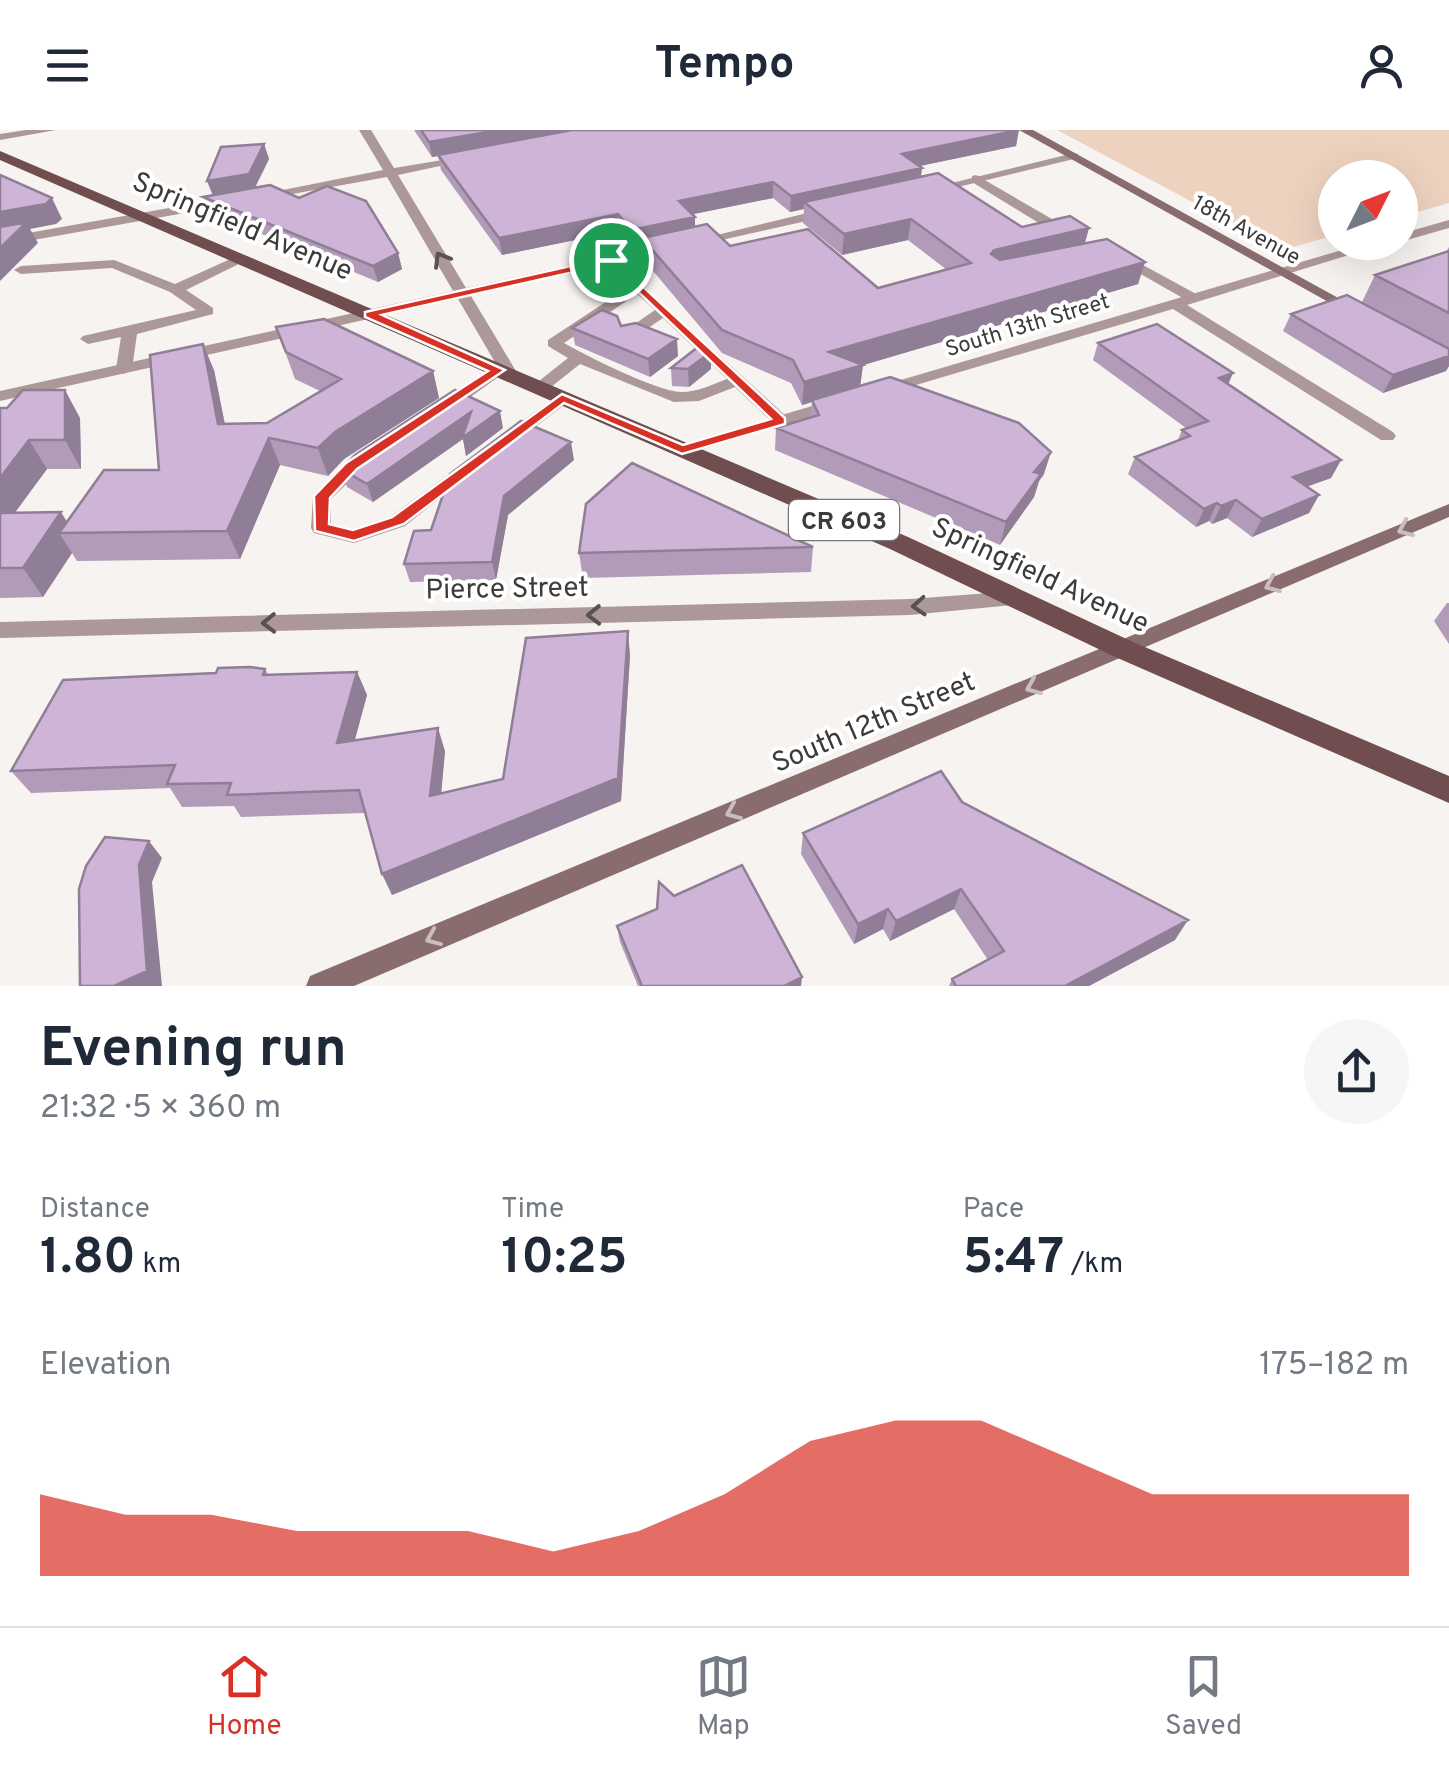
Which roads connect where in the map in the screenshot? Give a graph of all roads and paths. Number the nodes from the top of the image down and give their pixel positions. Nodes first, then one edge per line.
1 (50, 130) edge
2 (365, 130) edge
3 (1025, 130) edge
4 (0, 138) edge
5 (0, 155) edge
6 (481, 156) edge
7 (1074, 156) junction
8 (390, 173) junction
9 (976, 180) junction
10 (918, 192) edge
11 (841, 209) edge
12 (143, 216) junction
13 (1047, 222) edge
14 (1449, 224) edge
15 (1418, 233) edge
16 (0, 242) edge
17 (1102, 252) edge
18 (242, 259) junction
19 (611, 260) junction
20 (1324, 260) edge
21 (22, 270) dead end
22 (1284, 272) junction
23 (638, 287) junction
24 (175, 289) junction
25 (462, 294) junction
26 (1193, 298) junction
27 (1175, 304) junction
28 (663, 311) junction
29 (369, 314) junction
30 (1366, 317) edge
31 (130, 331) junction
32 (628, 336) edge
33 (88, 339) dead end
34 (589, 359) junction
35 (688, 360) junction
36 (124, 369) junction
37 (504, 373) junction
38 (736, 380) junction
39 (651, 388) junction
40 (551, 393) junction
41 (874, 393) edge
42 (0, 396) edge
43 (856, 398) edge
44 (780, 421) junction
45 (418, 424) edge
46 (1387, 436) dead end
47 (385, 445) edge
48 (682, 450) junction
49 (1449, 510) edge
50 (1016, 600) junction
51 (0, 630) edge
52 (1122, 649) junction
53 (1449, 790) edge
54 (320, 986) edge

1 - 4 street
2 - 8 street
3 - 7 main road, 18th Avenue
5 - 12 main road, Springfield Avenue / CR 603
6 - 8 street
7 - 9 street
7 - 22 main road, 18th Avenue
8 - 12 street
25 -> 8 street
9 - 10 street
9 - 13 street
11 - 19 street
12 - 16 street
12 - 18 main road, Springfield Avenue / CR 603
14 - 15 street
17 - 26 street
18 - 24 street
18 - 29 main road, Springfield Avenue / CR 603
19 - 23 street
19 - 25 street
20 - 22 street, South 13th Street
21 - 24 street
22 - 26 street, South 13th Street
22 - 30 main road, 18th Avenue
23 - 28 street
23 - 34 street
24 - 31 street
25 - 29 street
25 - 37 street
26 - 27 street, South 13th Street
27 - 41 street, South 13th Street
27 - 46 street
28 - 32 street
28 - 35 street
29 - 36 street
29 - 37 main road, Springfield Avenue / CR 603
31 - 33 street
31 - 36 street
34 - 39 street
34 - 40 street
35 - 38 street
35 - 39 street
36 - 42 street
37 - 40 main road, Springfield Avenue / CR 603
37 - 45 street
38 - 39 street
38 - 44 street
40 - 47 street
40 - 48 main road, Springfield Avenue / CR 603
43 - 44 street
44 - 48 street
48 - 50 main road, Springfield Avenue / CR 603
49 -> 52 main road, South 12th Street
50 -> 51 street, Pierce Street
50 - 52 main road, Springfield Avenue / CR 603
52 - 53 main road, Springfield Avenue / CR 603
52 -> 54 main road, South 12th Street

